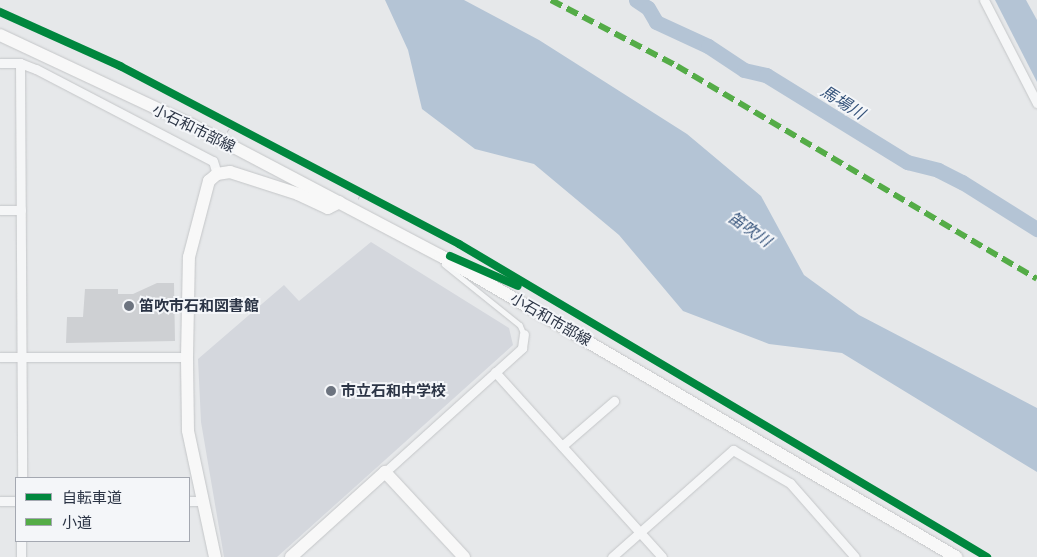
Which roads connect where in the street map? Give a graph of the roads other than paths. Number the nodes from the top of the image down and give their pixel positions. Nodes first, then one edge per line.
1 (984, 0) edge
2 (0, 35) edge
3 (0, 63) edge
4 (20, 63) junction
5 (1037, 103) edge
6 (217, 174) junction
7 (340, 202) junction
8 (0, 210) edge
9 (21, 210) junction
10 (441, 256) junction
11 (524, 334) joint
12 (187, 356) junction
13 (0, 357) edge
14 (23, 357) junction
15 (495, 372) junction
16 (614, 401) dead end
17 (562, 446) junction
18 (385, 472) junction
19 (22, 477) edge
20 (0, 501) edge
21 (15, 501) edge
22 (195, 501) edge
23 (640, 532) junction
24 (21, 542) edge
25 (21, 557) edge
26 (215, 557) edge
27 (290, 557) edge
28 (464, 557) edge
29 (612, 557) edge
30 (662, 557) edge
31 (855, 557) edge
32 (956, 557) edge

1 - 5 street
2 - 7 main road, 小石和市部線
3 - 4 street
4 - 6 street
4 - 9 street
6 - 7 main road
6 - 12 main road
7 - 10 main road, 小石和市部線
8 - 9 street
9 - 14 street
10 - 11 lane
10 - 32 main road, 小石和市部線
11 - 15 street
12 - 14 street
12 - 22 main road
13 - 14 street
14 - 19 street
15 - 17 street
15 - 18 street
16 - 17 street
17 - 23 street
18 - 27 main road
18 - 28 main road
20 - 21 street
22 - 26 main road
23 - 29 street
23 - 30 street
23 - 31 street
24 - 25 street

